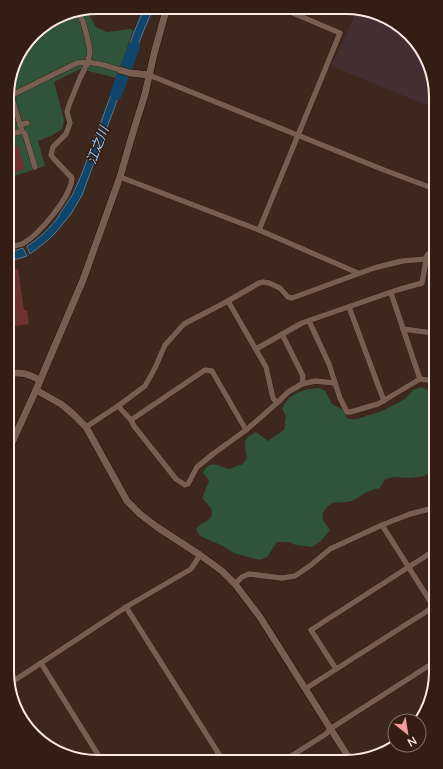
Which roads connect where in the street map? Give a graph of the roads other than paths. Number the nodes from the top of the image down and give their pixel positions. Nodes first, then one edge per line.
1 (165, 14) edge
2 (296, 14) edge
3 (80, 16) edge
4 (88, 62) junction
5 (120, 70) joint
6 (149, 75) junction
7 (14, 93) edge
8 (14, 109) edge
9 (27, 123) dead end
10 (20, 125) junction
11 (22, 131) junction
12 (14, 133) edge
13 (298, 134) junction
14 (35, 167) dead end
15 (120, 177) junction
16 (429, 187) edge
17 (259, 230) junction
18 (14, 246) edge
19 (429, 252) edge
20 (426, 259) junction
21 (358, 274) junction
22 (391, 292) junction
23 (228, 301) junction
24 (349, 307) junction
25 (309, 321) junction
26 (403, 329) junction
27 (429, 332) edge
28 (282, 334) junction
29 (256, 349) junction
30 (14, 373) edge
31 (420, 379) junction
32 (40, 380) junction
33 (429, 380) edge
34 (335, 383) junction
35 (302, 384) junction
36 (36, 390) junction
37 (384, 401) junction
38 (277, 403) junction
39 (118, 406) junction
40 (131, 420) junction
41 (86, 427) junction
42 (246, 430) junction
43 (14, 438) edge
44 (429, 509) edge
45 (382, 525) junction
46 (429, 554) edge
47 (200, 555) junction
48 (408, 567) junction
49 (235, 584) junction
50 (429, 598) edge
51 (126, 607) junction
52 (429, 611) edge
53 (41, 663) junction
54 (429, 665) edge
55 (336, 668) junction
56 (15, 680) edge
57 (305, 688) junction
58 (330, 729) junction
59 (98, 755) edge
60 (219, 755) edge
61 (293, 755) edge
62 (347, 755) edge

1 - 6 street
2 - 13 street
3 - 4 street
4 - 5 street
4 - 7 street
4 - 18 street
5 - 6 street
6 - 13 street
6 - 15 street
8 - 10 street
9 - 10 street
10 - 11 street
11 - 12 street
11 - 14 street
13 - 16 street
13 - 17 street
15 - 17 street
15 - 32 street
17 - 21 street
19 - 20 street
20 - 21 street
20 - 22 street
21 - 23 street
22 - 24 street
22 - 26 street
23 - 29 street
23 - 39 street
24 - 25 street
24 - 37 street
25 - 28 street
25 - 34 street
26 - 27 street
26 - 31 street
28 - 29 street
28 - 35 street
29 - 38 street
30 - 32 street
31 - 33 street
31 - 37 street
32 - 36 street
34 - 35 street
34 - 37 street
35 - 38 street
36 - 41 street
36 - 43 street
38 - 42 street
39 - 40 street
39 - 41 street
40 - 42 street
40 - 42 street
41 - 47 street
44 - 45 street
45 - 48 street
45 - 49 street
46 - 48 street
47 - 49 street
47 - 51 street
48 - 50 street
48 - 55 street
49 - 57 street
51 - 53 street
51 - 60 street
52 - 55 street
53 - 56 street
53 - 59 street
54 - 58 street
55 - 57 street
57 - 58 street
58 - 61 street
58 - 62 street

